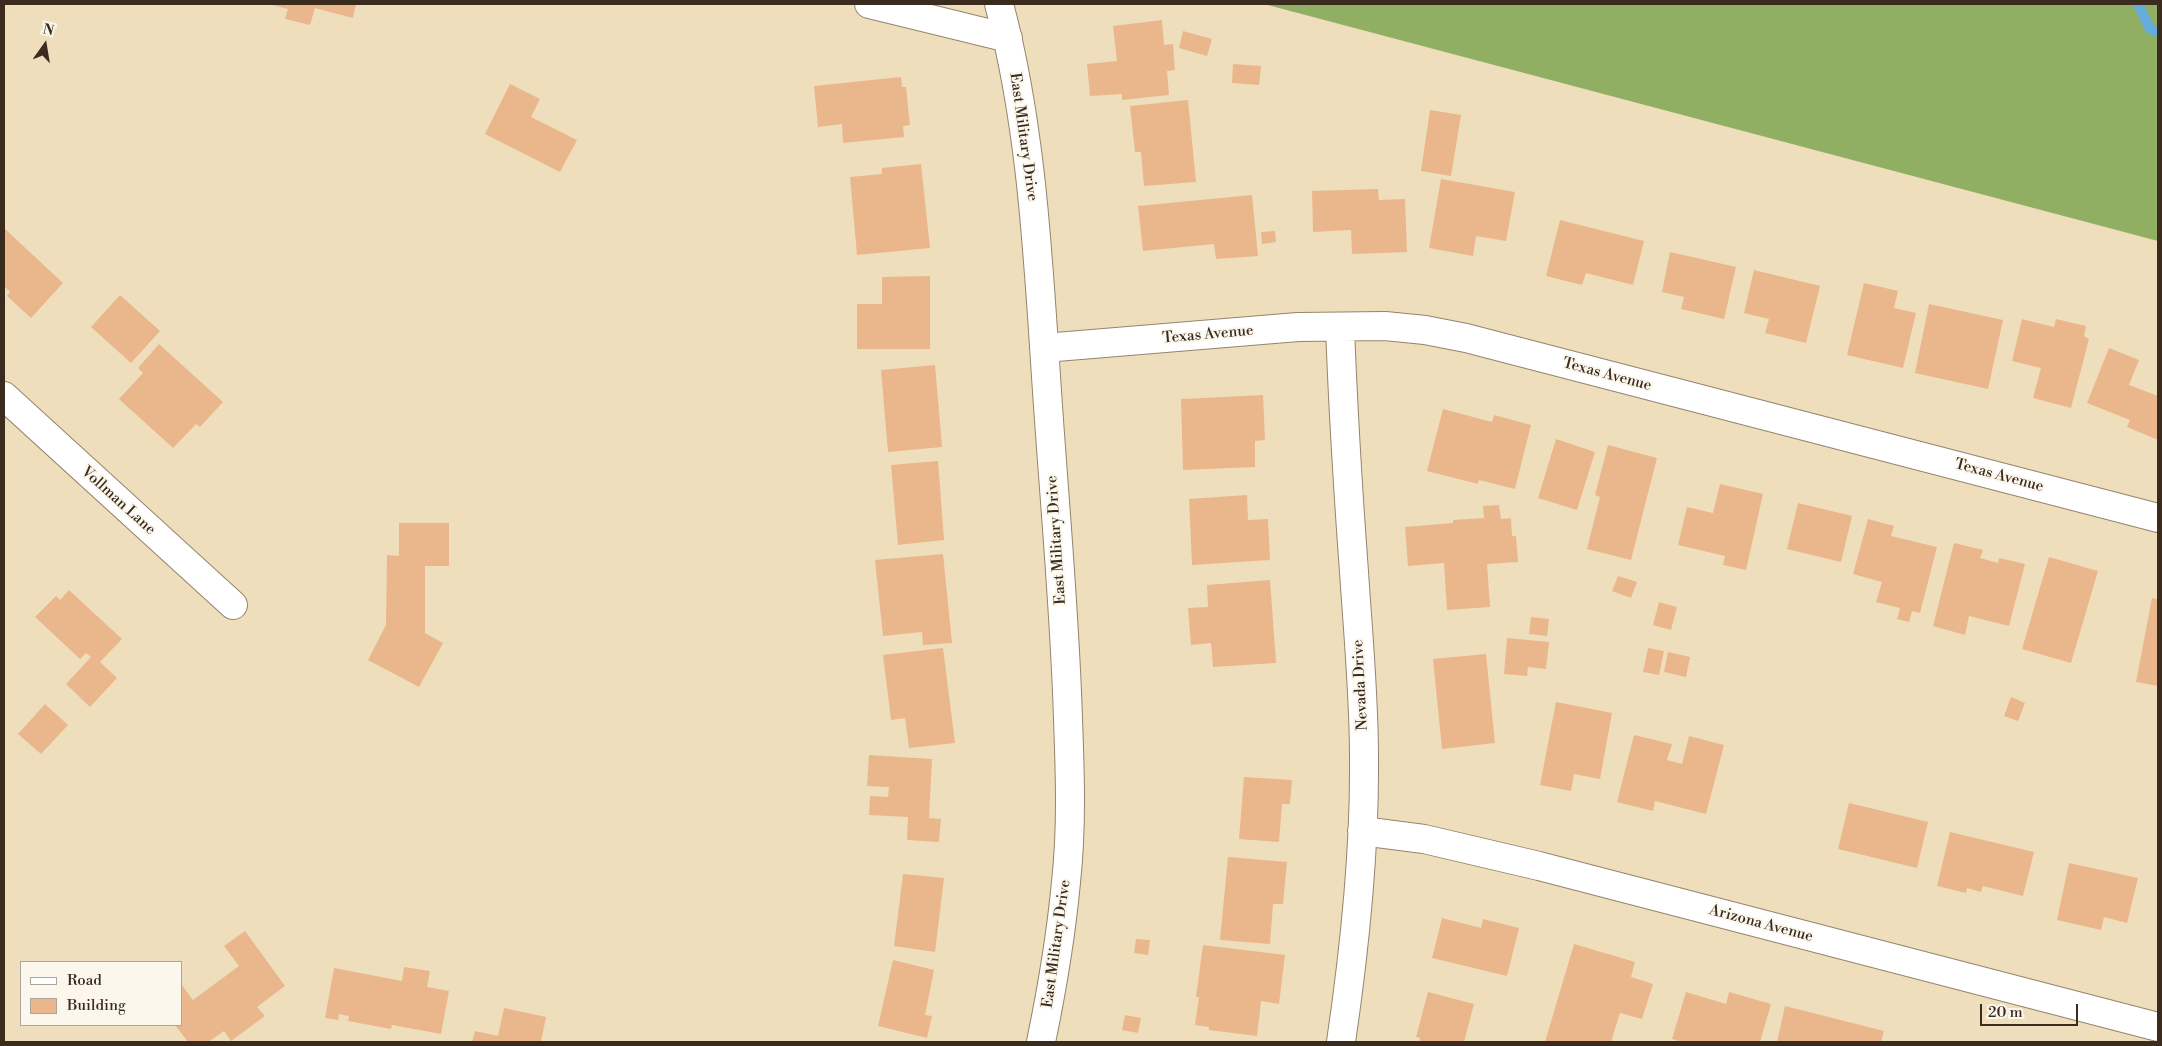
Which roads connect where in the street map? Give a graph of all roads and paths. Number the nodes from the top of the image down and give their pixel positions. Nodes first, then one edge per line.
1 (869, 4) edge
2 (1000, 4) edge
3 (1008, 38) junction
4 (1340, 327) junction
5 (1044, 348) junction
6 (4, 396) edge
7 (2158, 518) edge
8 (233, 605) dead end
9 (1362, 831) junction
10 (2158, 1027) edge
11 (1041, 1042) edge
12 (1341, 1042) edge

1 - 3 street
2 - 3 street, East Military Drive
3 - 5 street, East Military Drive
4 - 5 street, Texas Avenue
4 - 7 street, Texas Avenue
4 - 9 street, Nevada Drive
5 - 11 street, East Military Drive
6 - 8 street, Vollman Lane
9 - 10 street, Arizona Avenue
9 - 12 street, Nevada Drive

